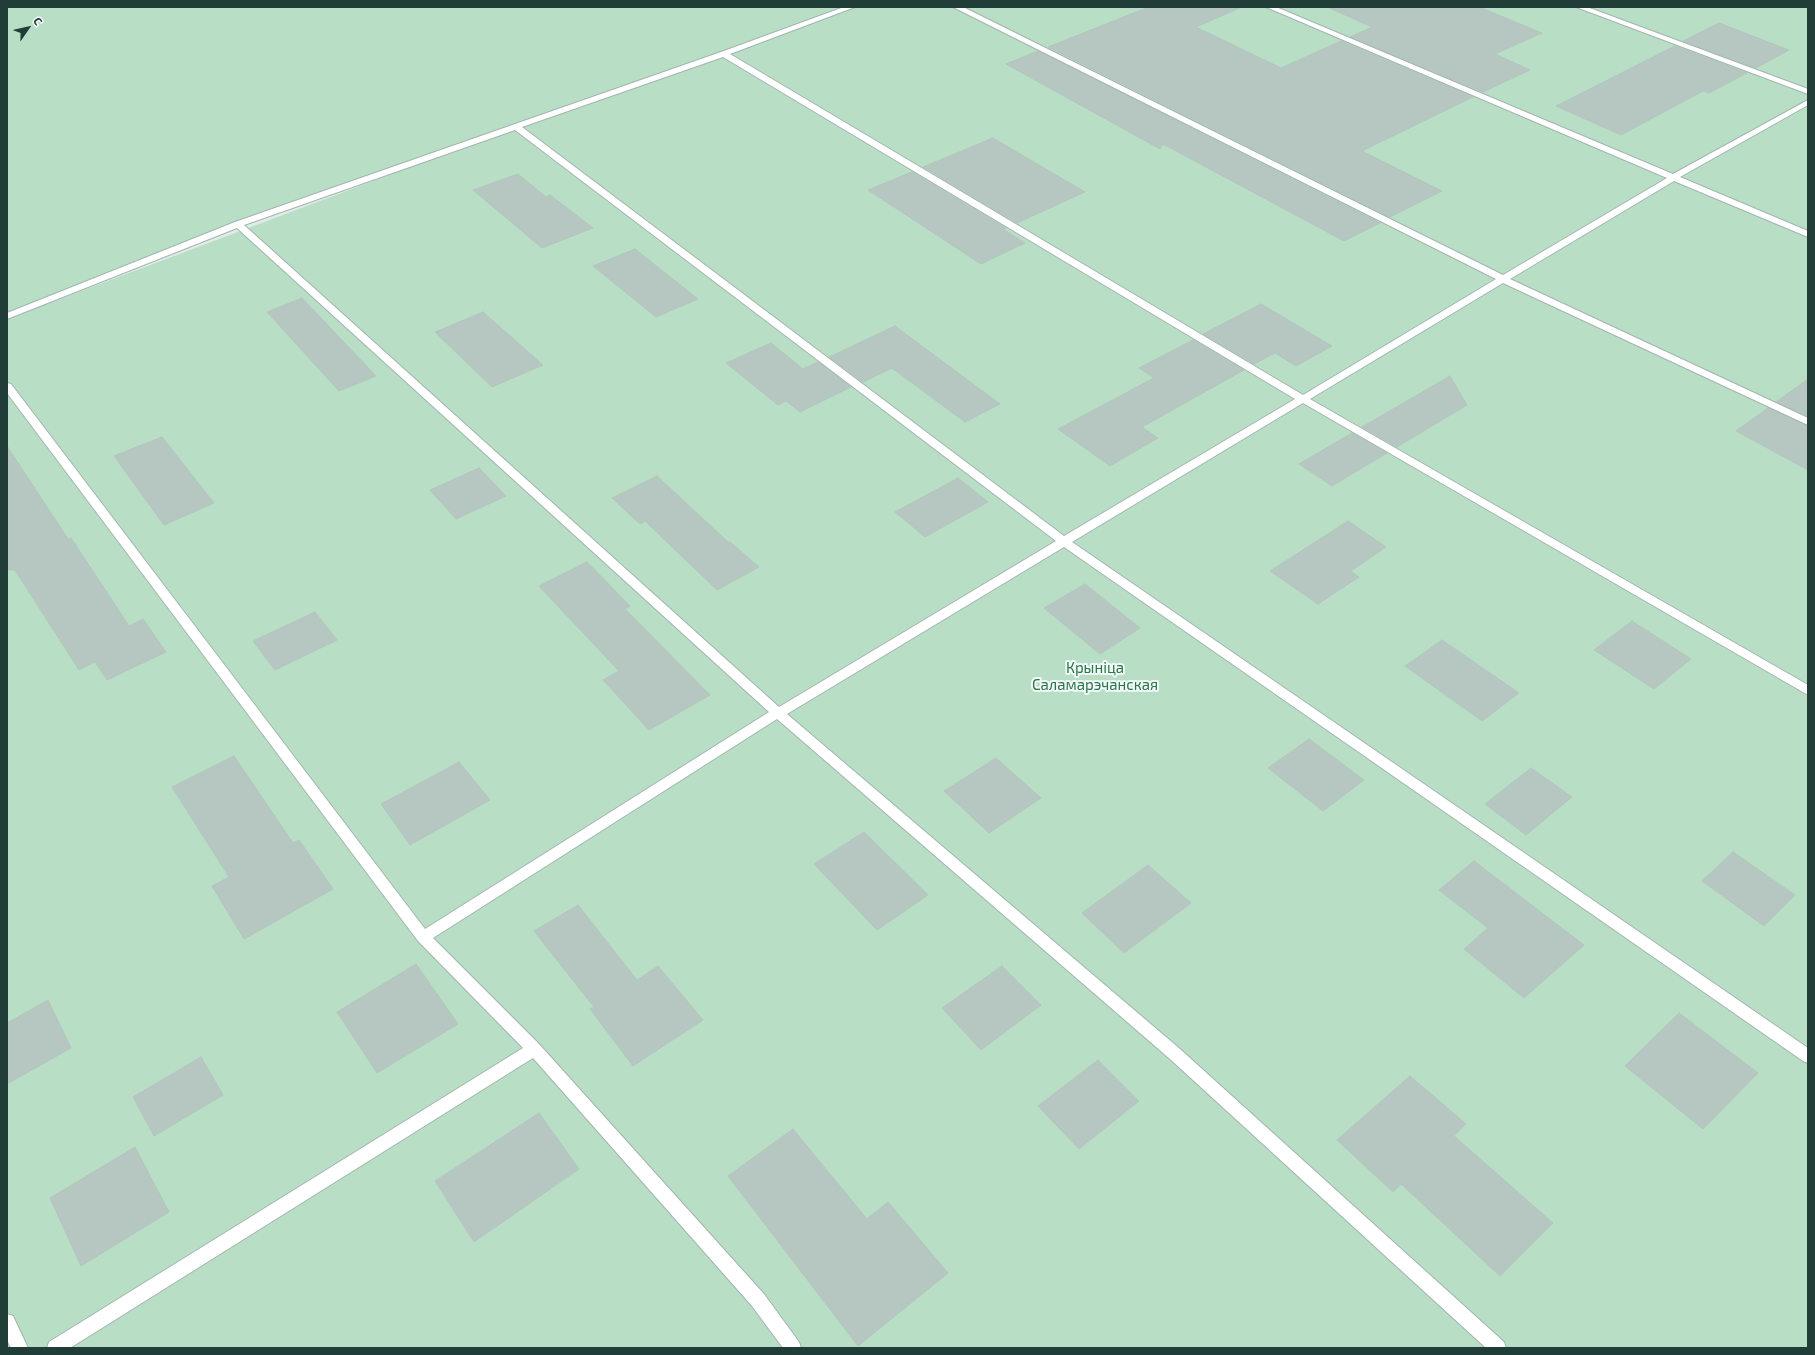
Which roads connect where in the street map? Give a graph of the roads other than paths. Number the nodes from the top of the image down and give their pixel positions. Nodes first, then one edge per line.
1 (851, 7) edge
2 (957, 7) edge
3 (1270, 7) edge
4 (1580, 7) edge
5 (724, 54) junction
6 (1808, 92) edge
7 (1808, 102) edge
8 (516, 127) junction
9 (1675, 177) junction
10 (238, 224) junction
11 (1808, 234) edge
12 (1503, 279) junction
13 (7, 316) edge
14 (7, 386) edge
15 (1303, 399) junction
16 (1808, 422) edge
17 (1063, 541) junction
18 (1808, 691) edge
19 (778, 713) junction
20 (423, 936) junction
21 (534, 1049) junction
22 (1808, 1056) edge
23 (7, 1322) edge
24 (20, 1348) edge
25 (55, 1348) edge
26 (793, 1348) edge
27 (1498, 1348) edge

1 - 5 lane
2 - 12 lane
3 - 9 lane
4 - 6 lane
5 - 8 lane
5 - 15 lane
7 - 9 lane
8 - 10 lane
8 - 17 lane
9 - 11 lane
9 - 12 lane
10 - 13 lane
10 - 19 lane
12 - 15 lane
12 - 16 lane
14 - 20 lane
15 - 17 lane
15 - 18 lane
17 - 19 lane
17 - 22 lane
19 - 20 lane
19 - 27 lane
20 - 21 lane
21 - 25 lane
21 - 26 lane
23 - 24 lane

